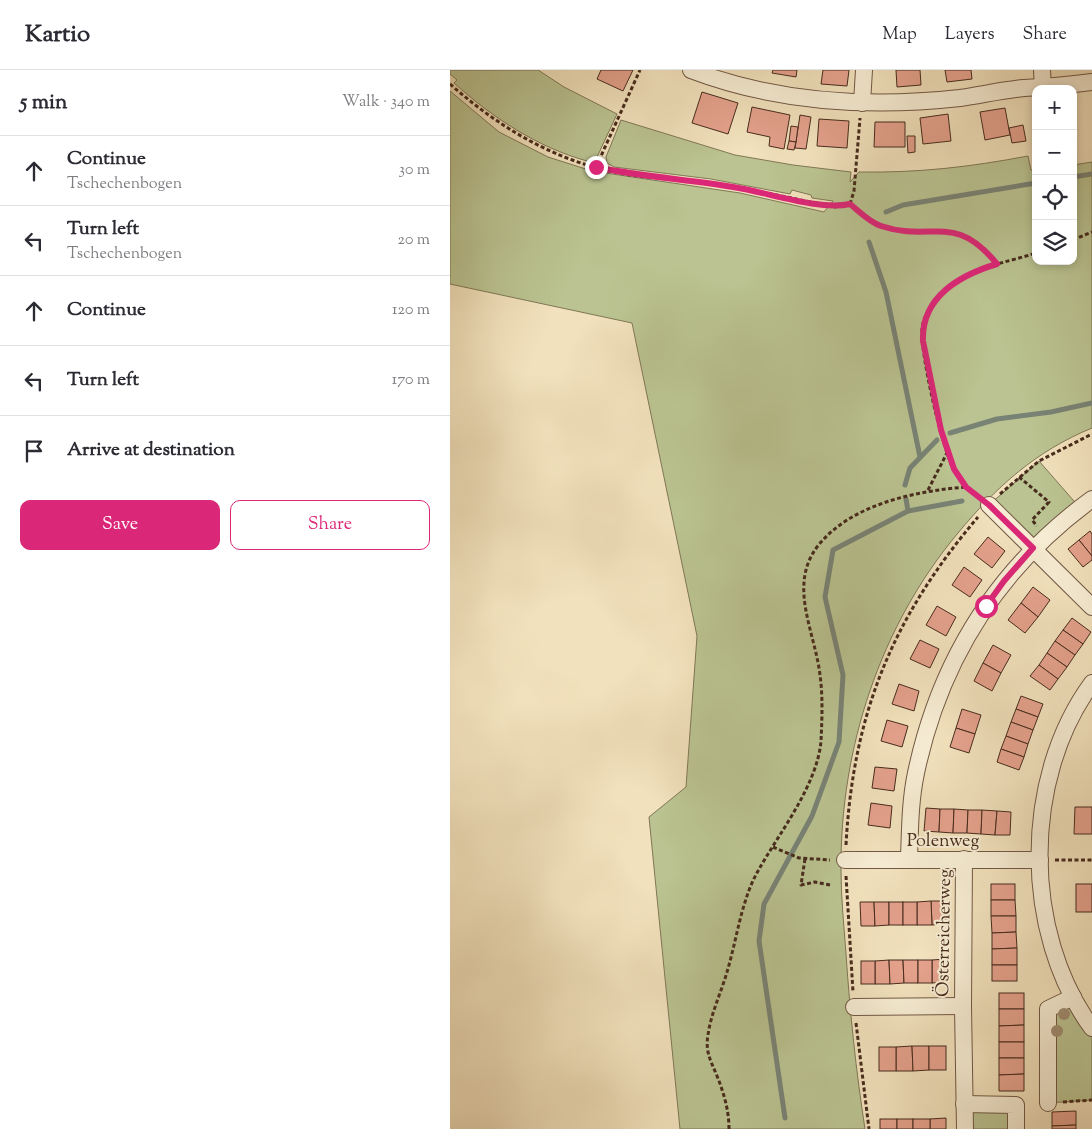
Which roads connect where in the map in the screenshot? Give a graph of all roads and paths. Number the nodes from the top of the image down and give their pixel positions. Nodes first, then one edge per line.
1 (640, 70) edge
2 (691, 70) edge
3 (864, 70) edge
4 (1042, 70) edge
5 (1092, 82) edge
6 (450, 84) edge
7 (1043, 85) edge
8 (1071, 85) edge
9 (1032, 88) edge
10 (862, 103) junction
11 (596, 167) junction
12 (850, 204) junction
13 (1092, 232) edge
14 (1077, 238) edge
15 (1032, 254) edge
16 (997, 264) junction
17 (1092, 434) edge
18 (947, 453) junction
19 (1019, 477) junction
20 (966, 487) junction
21 (928, 490) junction
22 (1092, 498) edge
23 (989, 505) junction
24 (1046, 536) junction
25 (1033, 548) junction
26 (1092, 607) edge
27 (1092, 683) edge
28 (773, 848) junction
29 (805, 859) junction
30 (909, 859) junction
31 (845, 860) junction
32 (964, 860) junction
33 (1040, 860) junction
34 (1092, 860) edge
35 (830, 885) dead end
36 (1073, 997) junction
37 (962, 1006) junction
38 (854, 1007) junction
39 (1092, 1028) edge
40 (1092, 1100) edge
41 (1048, 1103) joint
42 (964, 1104) junction
43 (729, 1129) edge
44 (869, 1129) edge
45 (965, 1129) edge
46 (1016, 1129) edge

1 - 11 path
2 - 10 street
3 - 10 street
4 - 7 street
5 - 8 street
6 - 11 path
9 - 10 street
10 - 12 path
11 - 12 path
12 - 16 path
13 - 14 path
15 - 16 path
16 - 18 path
17 - 19 path
18 - 20 path
18 - 21 path
19 - 23 path
19 - 24 path
20 - 21 path
20 - 23 path
21 - 28 path
22 - 24 street
23 - 25 street
23 - 31 path
24 - 25 street
25 - 26 street
25 - 30 street
27 - 33 street
28 - 29 path
28 - 43 path
29 - 31 path
29 - 35 path
30 - 31 street, Polenweg
30 - 32 street, Polenweg
31 - 38 path
32 - 33 street, Polenweg
32 - 37 street, Österreicherweg
33 - 34 path
33 - 36 street
36 - 39 street
36 - 41 street
37 - 38 street, Österreicherweg
37 - 42 street, Österreicherweg
38 - 44 path
40 - 41 path
42 - 45 street, Österreicherweg
42 - 46 street

